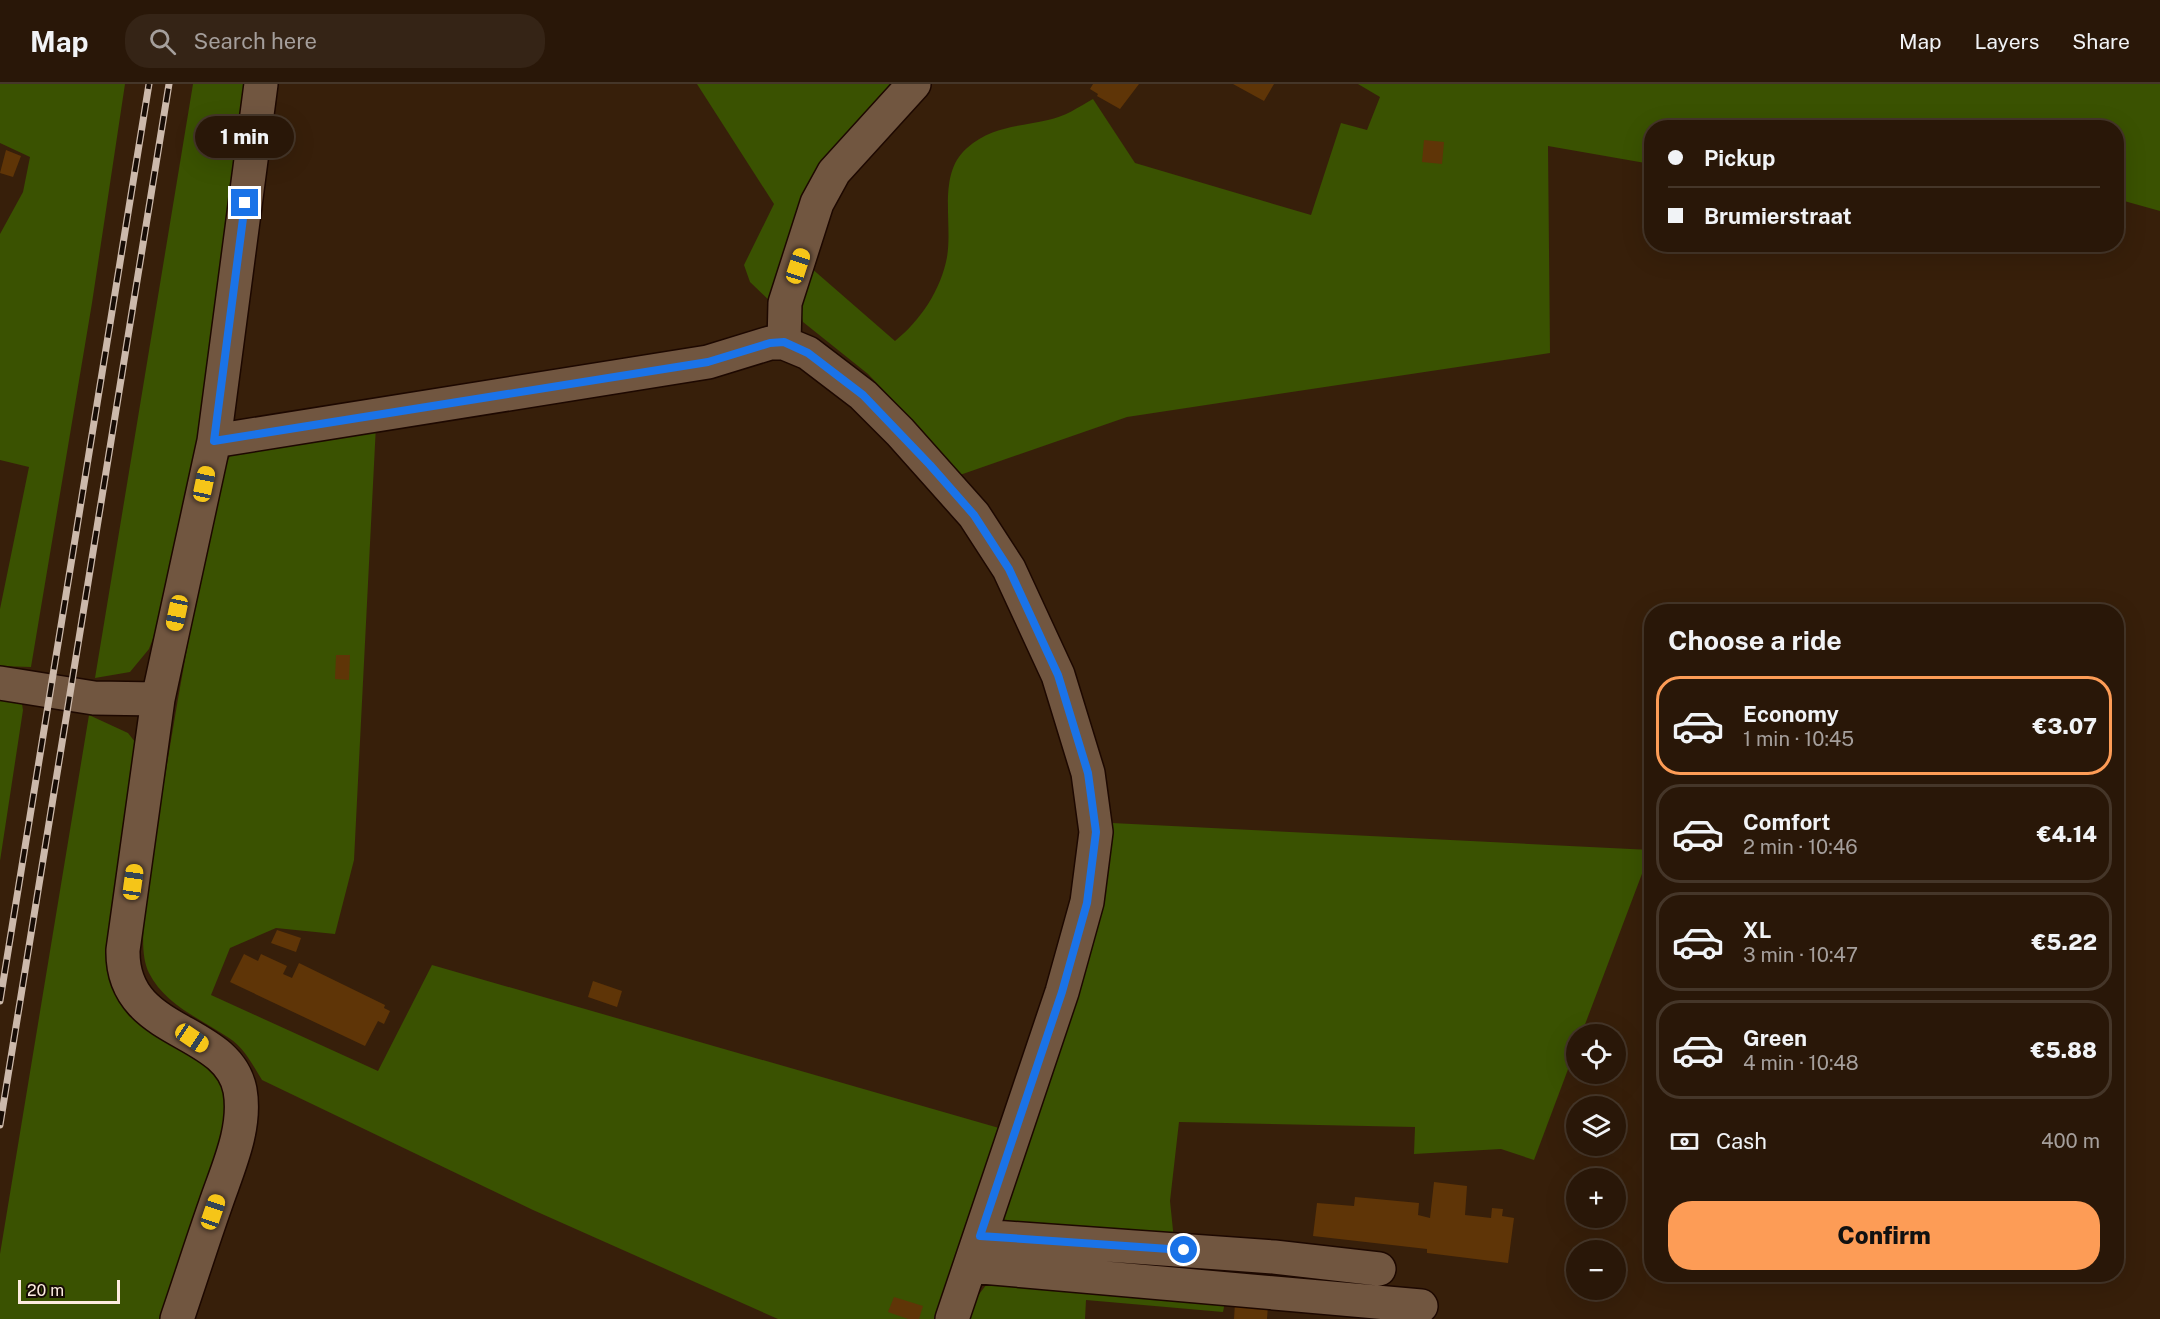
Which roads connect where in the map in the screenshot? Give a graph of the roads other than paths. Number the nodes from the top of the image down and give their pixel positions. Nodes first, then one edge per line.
1 (261, 84) edge
2 (914, 84) edge
3 (784, 342) junction
4 (214, 441) junction
5 (0, 683) edge
6 (158, 699) junction
7 (975, 1251) junction
8 (1379, 1269) dead end
9 (1421, 1306) dead end
10 (177, 1319) edge
11 (952, 1319) edge

1 - 4 street
2 - 3 street
3 - 4 street
3 - 7 street
4 - 6 street
5 - 6 street
6 - 10 street
7 - 8 street
7 - 9 street
7 - 11 street

